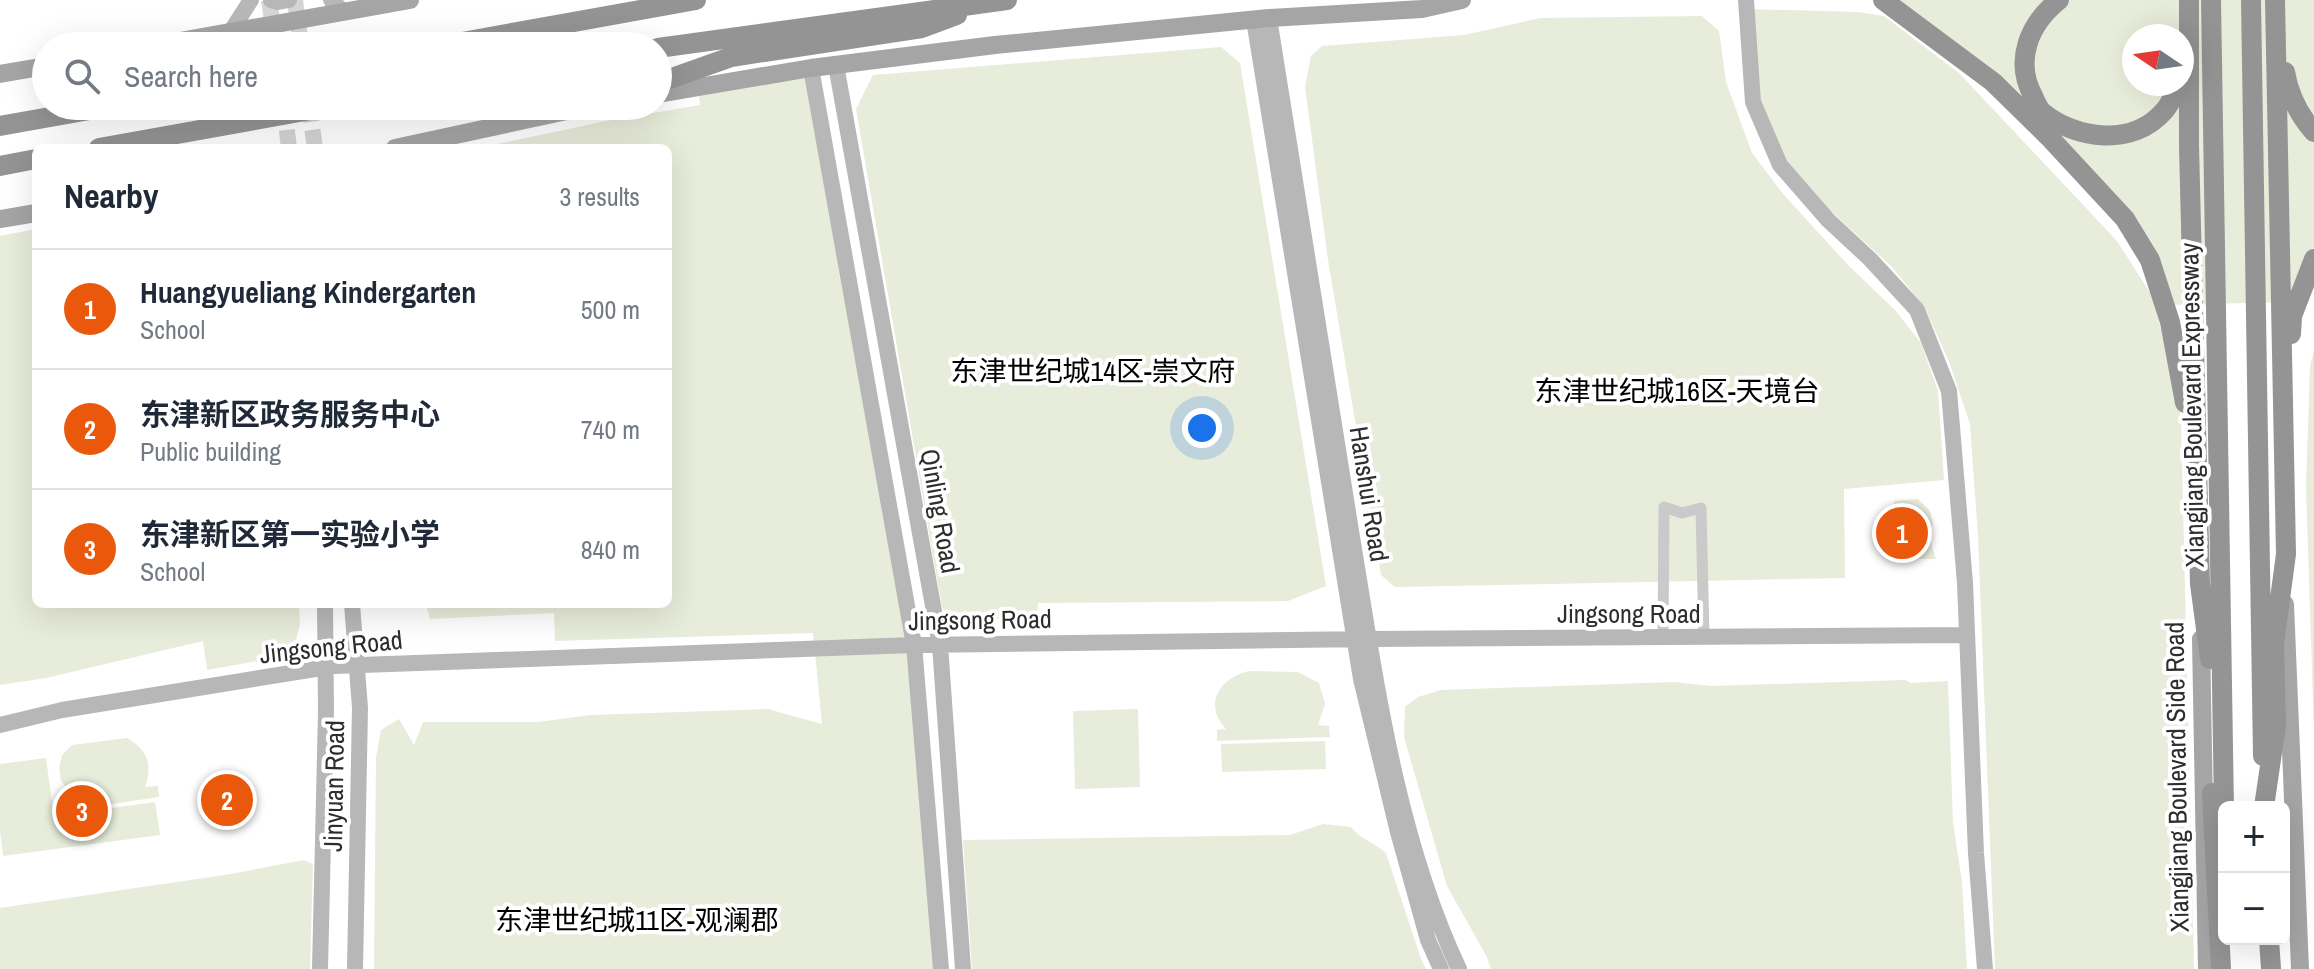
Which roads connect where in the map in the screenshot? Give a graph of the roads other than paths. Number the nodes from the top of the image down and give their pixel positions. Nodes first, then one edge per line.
1 (251, 0) edge
2 (271, 0) edge
3 (289, 0) edge
4 (410, 0) edge
5 (696, 0) edge
6 (1462, 0) edge
7 (1746, 0) edge
8 (1883, 0) edge
9 (2059, 0) edge
10 (2189, 0) edge
11 (2211, 0) edge
12 (2251, 0) edge
13 (2275, 0) edge
14 (1002, 1) edge
15 (337, 5) edge
16 (1261, 19) junction
17 (2190, 24) edge
18 (2275, 24) junction
19 (231, 31) junction
20 (226, 32) edge
21 (518, 32) edge
22 (672, 46) edge
23 (836, 65) junction
24 (32, 68) edge
25 (811, 68) junction
26 (0, 74) edge
27 (672, 78) edge
28 (672, 92) edge
29 (2172, 96) edge
30 (2189, 96) edge
31 (34, 120) edge
32 (255, 120) edge
33 (525, 120) edge
34 (0, 126) edge
35 (2314, 132) edge
36 (121, 144) edge
37 (414, 144) edge
38 (32, 160) edge
39 (0, 166) edge
40 (32, 214) edge
41 (0, 219) edge
42 (2314, 259) edge
43 (2198, 468) junction
44 (2283, 474) junction
45 (2284, 580) junction
46 (2200, 584) junction
47 (325, 608) edge
48 (352, 608) edge
49 (1967, 635) junction
50 (1704, 637) junction
51 (1663, 638) junction
52 (1362, 639) junction
53 (914, 645) junction
54 (940, 645) junction
55 (2208, 653) junction
56 (356, 665) junction
57 (326, 667) junction
58 (2221, 705) junction
59 (0, 725) edge
60 (2276, 725) junction
61 (2224, 801) edge
62 (2264, 801) edge
63 (2265, 801) edge
64 (2277, 801) edge
65 (2230, 945) edge
66 (2231, 945) edge
67 (2269, 945) edge
68 (2282, 945) edge
69 (320, 969) edge
70 (355, 969) edge
71 (941, 969) edge
72 (963, 969) edge
73 (1441, 969) edge
74 (1459, 969) edge
75 (1985, 969) edge
76 (2207, 969) edge
77 (2224, 969) edge
78 (2233, 969) edge
79 (2271, 969) edge
80 (2284, 969) edge
81 (2300, 969) edge

1 - 19 street
2 - 3 street
4 - 15 main road
5 - 21 highway
6 - 16 main road
7 - 49 street
8 - 43 highway
9 - 29 highway
10 - 17 highway
11 - 58 highway, Xiangjiang Boulevard Expressway
12 - 62 highway
13 - 18 highway
14 - 22 highway
14 - 27 highway
15 - 19 main road
16 - 23 main road
16 - 52 street, Hanshui Road
18 - 35 highway
18 - 44 highway
19 - 20 main road
23 - 25 main road
23 - 54 street, Qinling Road
24 - 26 main road
25 - 28 main road
25 - 53 street, Qinling Road
30 - 43 highway
31 - 34 highway
32 - 36 highway
33 - 37 main road
38 - 39 highway
40 - 41 main road
42 - 44 highway
43 - 46 highway
44 - 45 highway
45 - 60 highway
45 - 81 main road
46 - 55 highway
46 - 76 main road, Xiangjiang Boulevard Side Road
47 - 57 street, Jinyuan Road
48 - 56 street, Jinyuan Road
49 - 50 street, Jingsong Road
49 - 75 street
50 - 51 street, Jingsong Road
50 - 51 street
51 - 52 street, Jingsong Road
52 - 54 street, Jingsong Road
52 - 73 street, Hanshui Road
52 - 74 street, Hanshui Road
53 - 54 street, Jingsong Road
53 - 56 street, Jingsong Road
53 - 71 street, Qinling Road
54 - 72 street, Qinling Road
55 - 58 highway
55 - 77 highway
56 - 57 street, Jingsong Road
56 - 70 street, Jinyuan Road
57 - 59 street, Jingsong Road
57 - 69 street, Jinyuan Road
58 - 61 highway, Xiangjiang Boulevard Expressway
60 - 63 highway
60 - 64 highway
65 - 77 highway
66 - 78 highway
67 - 79 highway
68 - 80 highway

